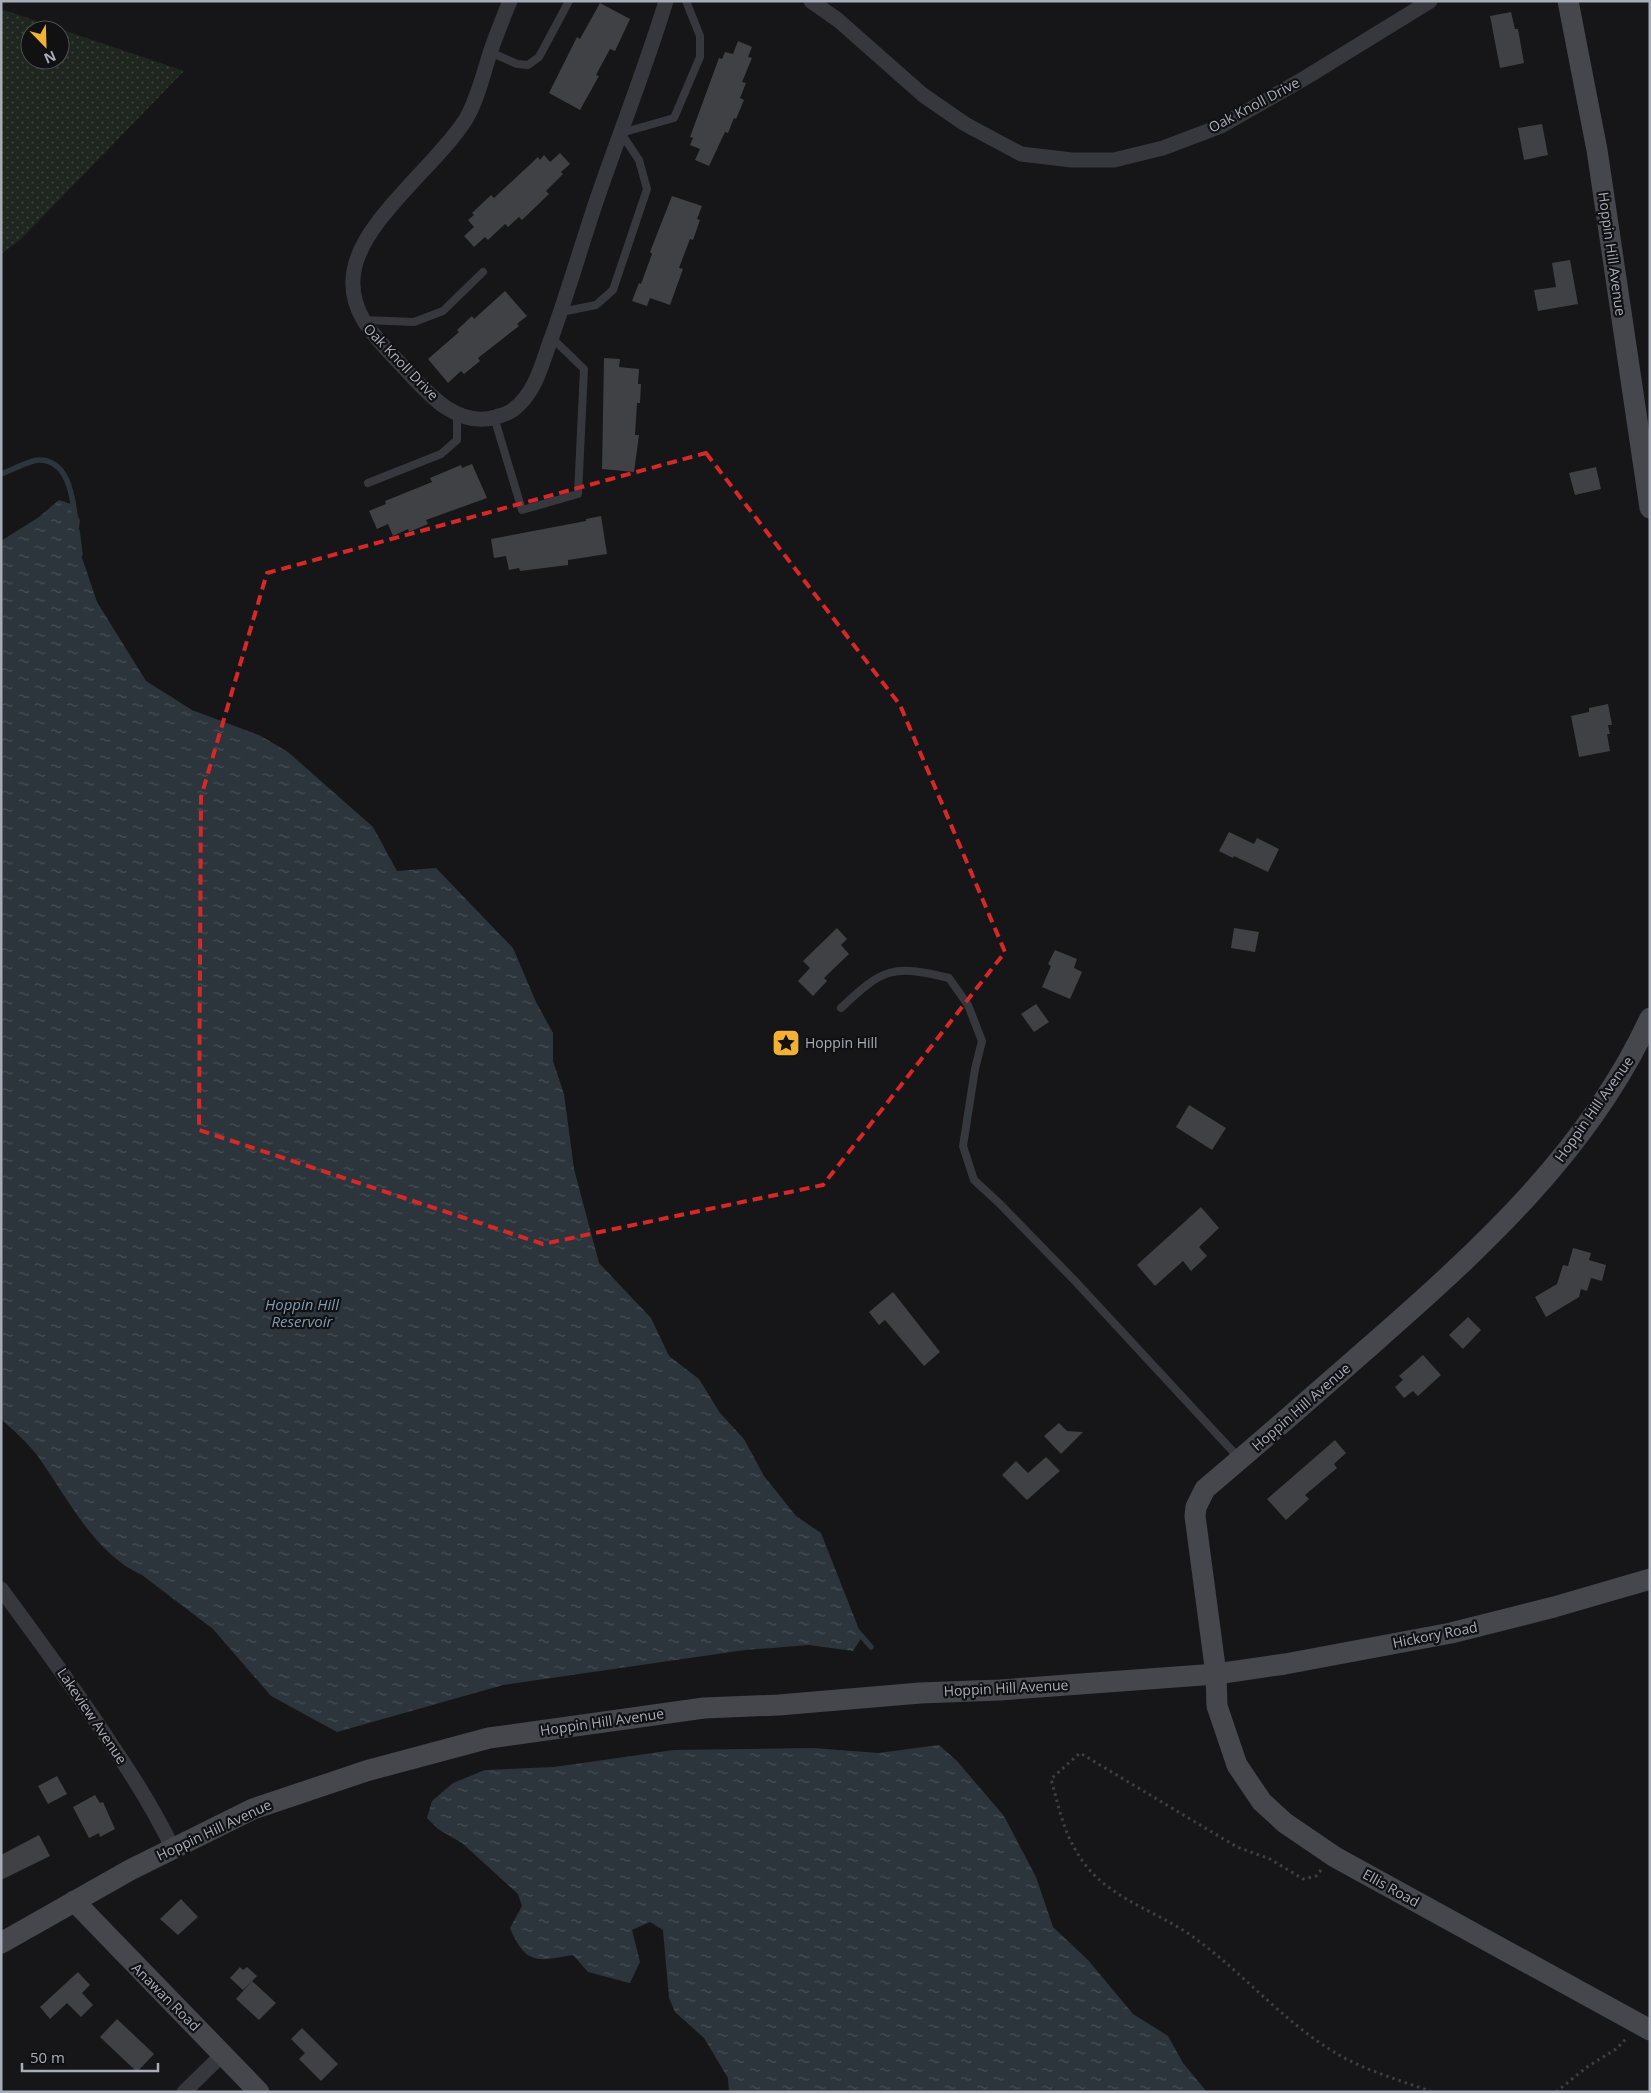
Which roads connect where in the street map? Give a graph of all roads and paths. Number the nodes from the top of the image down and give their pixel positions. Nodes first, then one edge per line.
1 (510, 1) edge
2 (569, 1) edge
3 (666, 1) edge
4 (686, 1) edge
5 (811, 1) edge
6 (1430, 1) edge
7 (1568, 1) edge
8 (490, 52) junction
9 (621, 132) junction
10 (483, 272) dead end
11 (561, 312) junction
12 (362, 320) junction
13 (552, 338) junction
14 (456, 414) junction
15 (494, 417) junction
16 (368, 483) dead end
17 (1650, 508) edge
18 (841, 1008) dead end
19 (1650, 1018) edge
20 (1240, 1459) junction
21 (1650, 1579) edge
22 (1, 1589) edge
23 (1216, 1674) junction
24 (172, 1849) junction
25 (1335, 1857) junction
26 (74, 1901) junction
27 (1, 1943) edge
28 (1645, 2027) edge
29 (223, 2054) junction
30 (184, 2092) edge
31 (259, 2092) edge
32 (1432, 2092) edge
33 (1556, 2092) edge

1 - 8 street, Oak Knoll Drive
2 - 8 lane
3 - 9 street, Oak Knoll Drive
4 - 9 lane
5 - 6 street, Oak Knoll Drive
7 - 17 street, Hoppin Hill Avenue
8 - 12 street, Oak Knoll Drive
9 - 11 street, Oak Knoll Drive
9 - 11 lane
10 - 12 lane
11 - 13 street, Oak Knoll Drive
12 - 14 street, Oak Knoll Drive
13 - 15 street, Oak Knoll Drive
13 - 15 lane
14 - 15 street, Oak Knoll Drive
14 - 16 lane
18 - 20 lane
19 - 20 street, Hoppin Hill Avenue
20 - 23 street, Hoppin Hill Avenue
21 - 23 street, Hickory Road
22 - 24 street, Lakeview Avenue
23 - 24 street, Hoppin Hill Avenue
23 - 25 street, Ellis Road
24 - 26 street, Hoppin Hill Avenue
25 - 28 street, Ellis Road
25 - 32 path
26 - 27 street, Hoppin Hill Avenue
26 - 29 street, Anawan Road
28 - 33 path
29 - 30 street
29 - 31 street, Anawan Road

